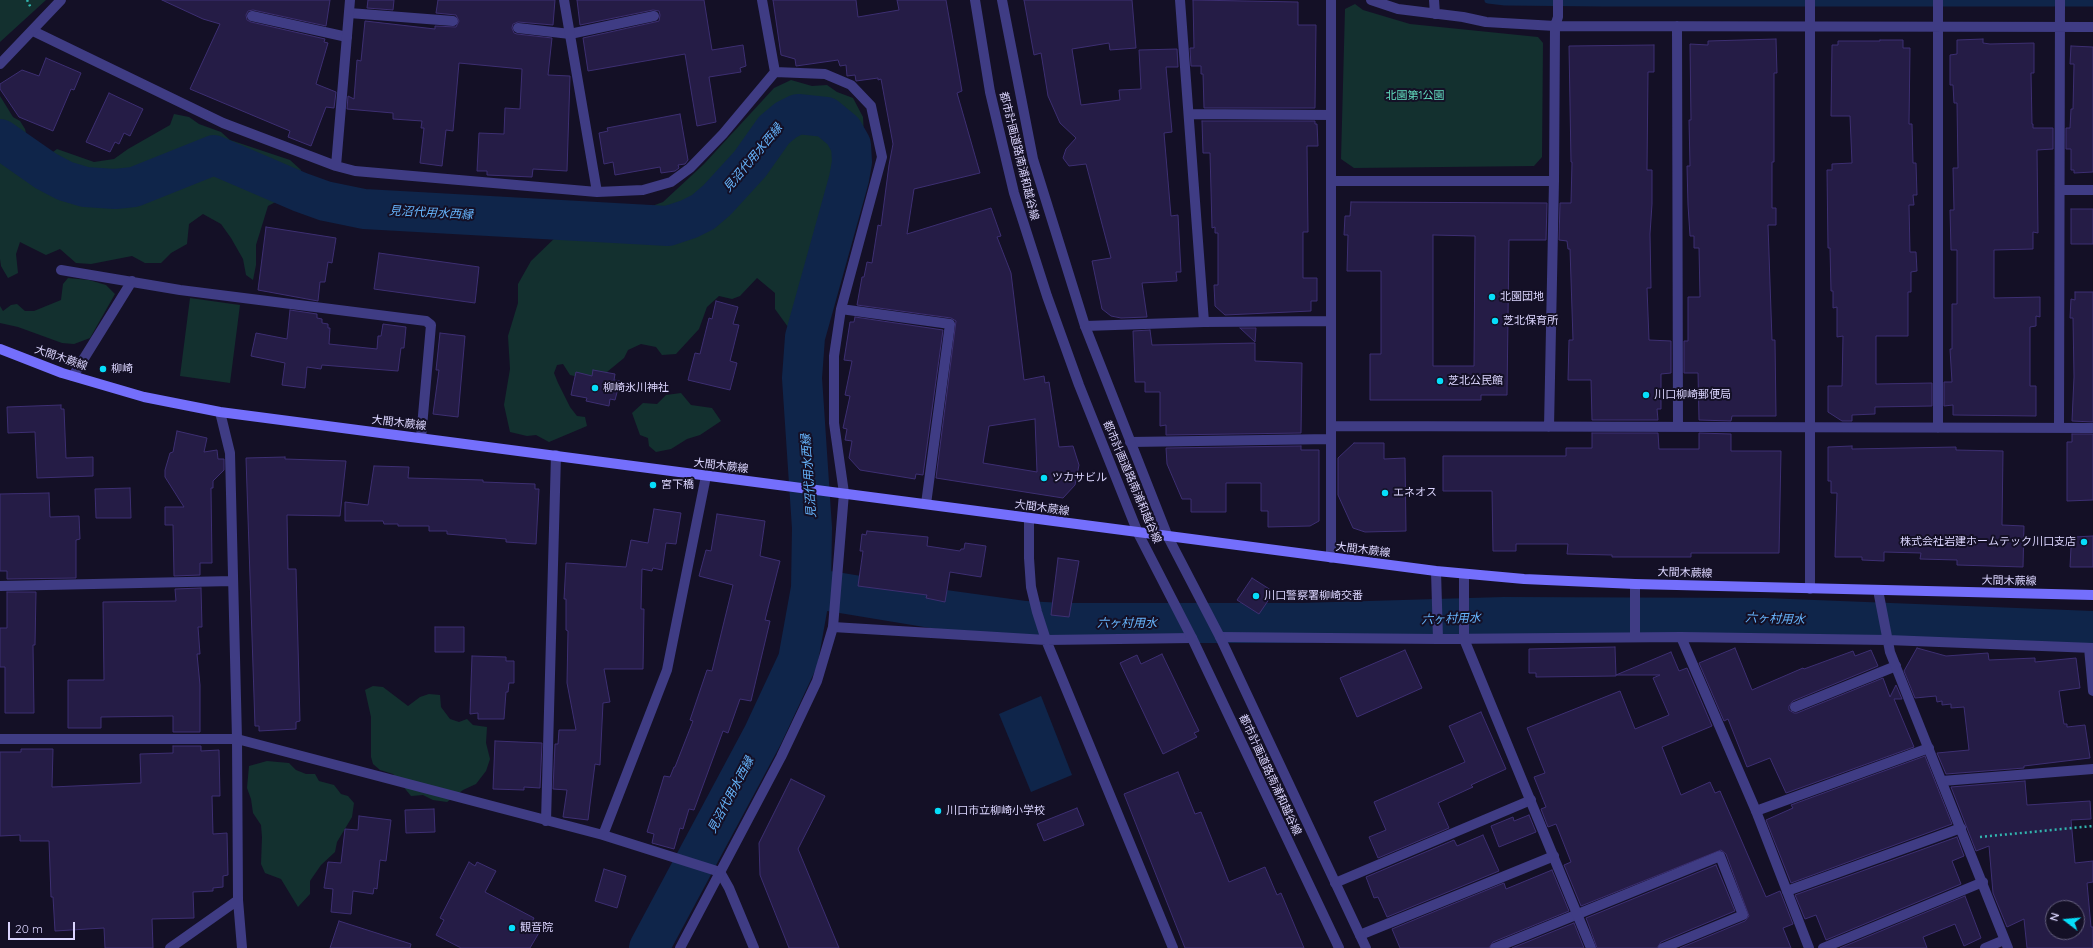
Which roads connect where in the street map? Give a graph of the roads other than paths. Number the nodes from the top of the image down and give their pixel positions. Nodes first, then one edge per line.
1 (61, 0) edge
2 (350, 0) edge
3 (564, 0) edge
4 (762, 0) edge
5 (975, 0) edge
6 (1002, 0) edge
7 (1180, 0) edge
8 (1331, 0) edge
9 (1371, 0) edge
10 (1558, 0) edge
11 (1810, 0) edge
12 (1938, 0) edge
13 (2060, 0) edge
14 (1434, 6) edge
15 (349, 13) junction
16 (252, 16) dead end
17 (654, 16) dead end
18 (452, 21) dead end
19 (1556, 21) junction
20 (1677, 26) junction
21 (1810, 26) junction
22 (1938, 27) junction
23 (2060, 27) junction
24 (2093, 27) edge
25 (518, 28) dead end
26 (33, 30) junction
27 (570, 34) junction
28 (347, 37) junction
29 (0, 64) edge
30 (775, 72) junction
31 (1189, 114) junction
32 (1331, 114) junction
33 (336, 166) junction
34 (1331, 181) junction
35 (1554, 181) junction
36 (2060, 190) junction
37 (2093, 190) edge
38 (597, 192) junction
39 (61, 270) dead end
40 (132, 282) junction
41 (842, 309) junction
42 (1204, 322) junction
43 (1331, 322) junction
44 (1085, 326) junction
45 (0, 349) edge
46 (73, 376) junction
47 (220, 412) junction
48 (1331, 426) junction
49 (1549, 427) junction
50 (1678, 427) junction
51 (1810, 427) junction
52 (1938, 428) junction
53 (2059, 428) junction
54 (2093, 428) edge
55 (421, 438) junction
56 (1331, 439) junction
57 (1130, 442) junction
58 (556, 455) junction
59 (706, 476) junction
60 (844, 493) junction
61 (926, 504) junction
62 (1029, 519) junction
63 (1138, 533) junction
64 (1168, 536) junction
65 (1331, 558) junction
66 (1436, 571) junction
67 (1464, 574) junction
68 (233, 581) junction
69 (1635, 584) junction
70 (0, 586) edge
71 (1810, 589) junction
72 (1878, 590) junction
73 (2093, 595) edge
74 (833, 627) junction
75 (1044, 635) junction
76 (1220, 637) junction
77 (1635, 637) junction
78 (1681, 637) junction
79 (1192, 638) junction
80 (1438, 639) junction
81 (1464, 639) junction
82 (1888, 640) junction
83 (2091, 648) edge
84 (1896, 666) junction
85 (2093, 691) edge
86 (1795, 707) dead end
87 (237, 738) junction
88 (0, 739) edge
89 (1929, 748) junction
90 (2093, 769) edge
91 (1942, 781) junction
92 (1531, 800) junction
93 (1756, 811) junction
94 (546, 821) junction
95 (1961, 828) junction
96 (603, 835) junction
97 (1554, 856) junction
98 (717, 871) junction
99 (1983, 882) junction
100 (1335, 883) junction
101 (1787, 891) junction
102 (238, 900) junction
103 (1577, 914) junction
104 (1360, 936) junction
105 (2006, 944) edge
106 (170, 948) edge
107 (242, 948) edge
108 (680, 948) edge
109 (754, 948) edge
110 (1173, 948) edge
111 (1339, 948) edge
112 (1366, 948) edge
113 (1494, 948) edge
114 (1591, 948) edge
115 (1663, 948) edge
116 (1809, 948) edge
117 (1824, 948) edge
118 (1985, 948) edge

1 - 26 street
2 - 15 street
3 - 27 street
4 - 30 street
5 - 63 street, 都市計画道路南浦和越谷線
6 - 44 street, 都市計画道路南浦和越谷線
7 - 31 street
8 - 32 street
9 - 14 street
10 - 19 street
11 - 21 street
12 - 22 street
13 - 23 street
14 - 19 street
15 - 18 street
15 - 28 street
16 - 28 street
17 - 27 street
19 - 20 street
19 - 35 street
20 - 21 street
20 - 50 street
21 - 22 street
21 - 51 street
22 - 23 street
22 - 52 street
23 - 24 street
23 - 36 street
25 - 27 street
26 - 29 street
26 - 33 street
27 - 38 street
28 - 33 street
30 - 38 street
30 - 41 street
31 - 32 street
31 - 42 street
32 - 34 street
33 - 38 street
34 - 35 street
34 - 43 street
35 - 49 street
36 - 37 street
36 - 53 street
39 - 40 street
40 - 46 street
40 - 55 street
41 - 60 street
41 - 61 street
42 - 43 street
42 - 44 street
43 - 48 street
44 - 57 street, 都市計画道路南浦和越谷線
45 - 46 main road, 大間木蕨線
46 - 47 main road, 大間木蕨線
47 - 55 main road, 大間木蕨線
47 - 68 street
48 - 49 street
48 - 56 street
49 - 50 street
50 - 51 street
51 - 52 street
51 - 71 street
52 - 53 street
53 - 54 street
55 - 58 main road, 大間木蕨線
56 - 57 street
56 - 65 street
57 - 64 street, 都市計画道路南浦和越谷線
58 - 59 main road, 大間木蕨線
58 - 94 street
59 - 60 main road, 大間木蕨線
59 - 96 street
60 - 61 main road, 大間木蕨線
60 - 74 street
61 - 62 main road, 大間木蕨線
62 - 63 main road, 大間木蕨線
62 - 75 street
63 - 64 main road, 大間木蕨線
63 - 79 street, 都市計画道路南浦和越谷線
64 - 65 main road, 大間木蕨線
64 - 76 street, 都市計画道路南浦和越谷線
65 - 66 main road, 大間木蕨線
66 - 67 main road, 大間木蕨線
66 - 80 street
67 - 69 main road, 大間木蕨線
67 - 81 street
68 - 70 street
68 - 87 street
69 - 71 main road, 大間木蕨線
69 - 77 street
71 - 72 main road, 大間木蕨線
72 - 73 main road, 大間木蕨線
72 - 82 street
74 - 75 street
74 - 98 street
75 - 79 street
75 - 110 street
76 - 80 street
76 - 100 street, 都市計画道路南浦和越谷線
77 - 78 street
77 - 81 street
78 - 82 street
78 - 93 street
79 - 111 street, 都市計画道路南浦和越谷線
80 - 81 street
81 - 92 street
82 - 83 street
82 - 84 street
83 - 85 street
84 - 86 street
84 - 89 street
87 - 88 street
87 - 94 street
87 - 102 street
89 - 91 street
89 - 93 street
90 - 91 street
91 - 95 street
92 - 97 street
92 - 100 street
93 - 101 street
94 - 96 street
95 - 99 street
95 - 101 street
96 - 98 street
97 - 103 street
97 - 104 street
98 - 108 street
98 - 109 street
99 - 105 street
99 - 117 street
100 - 104 street, 都市計画道路南浦和越谷線
101 - 116 street
102 - 106 street
102 - 107 street
103 - 113 street
103 - 114 street
103 - 115 street
104 - 112 street, 都市計画道路南浦和越谷線
105 - 118 street

